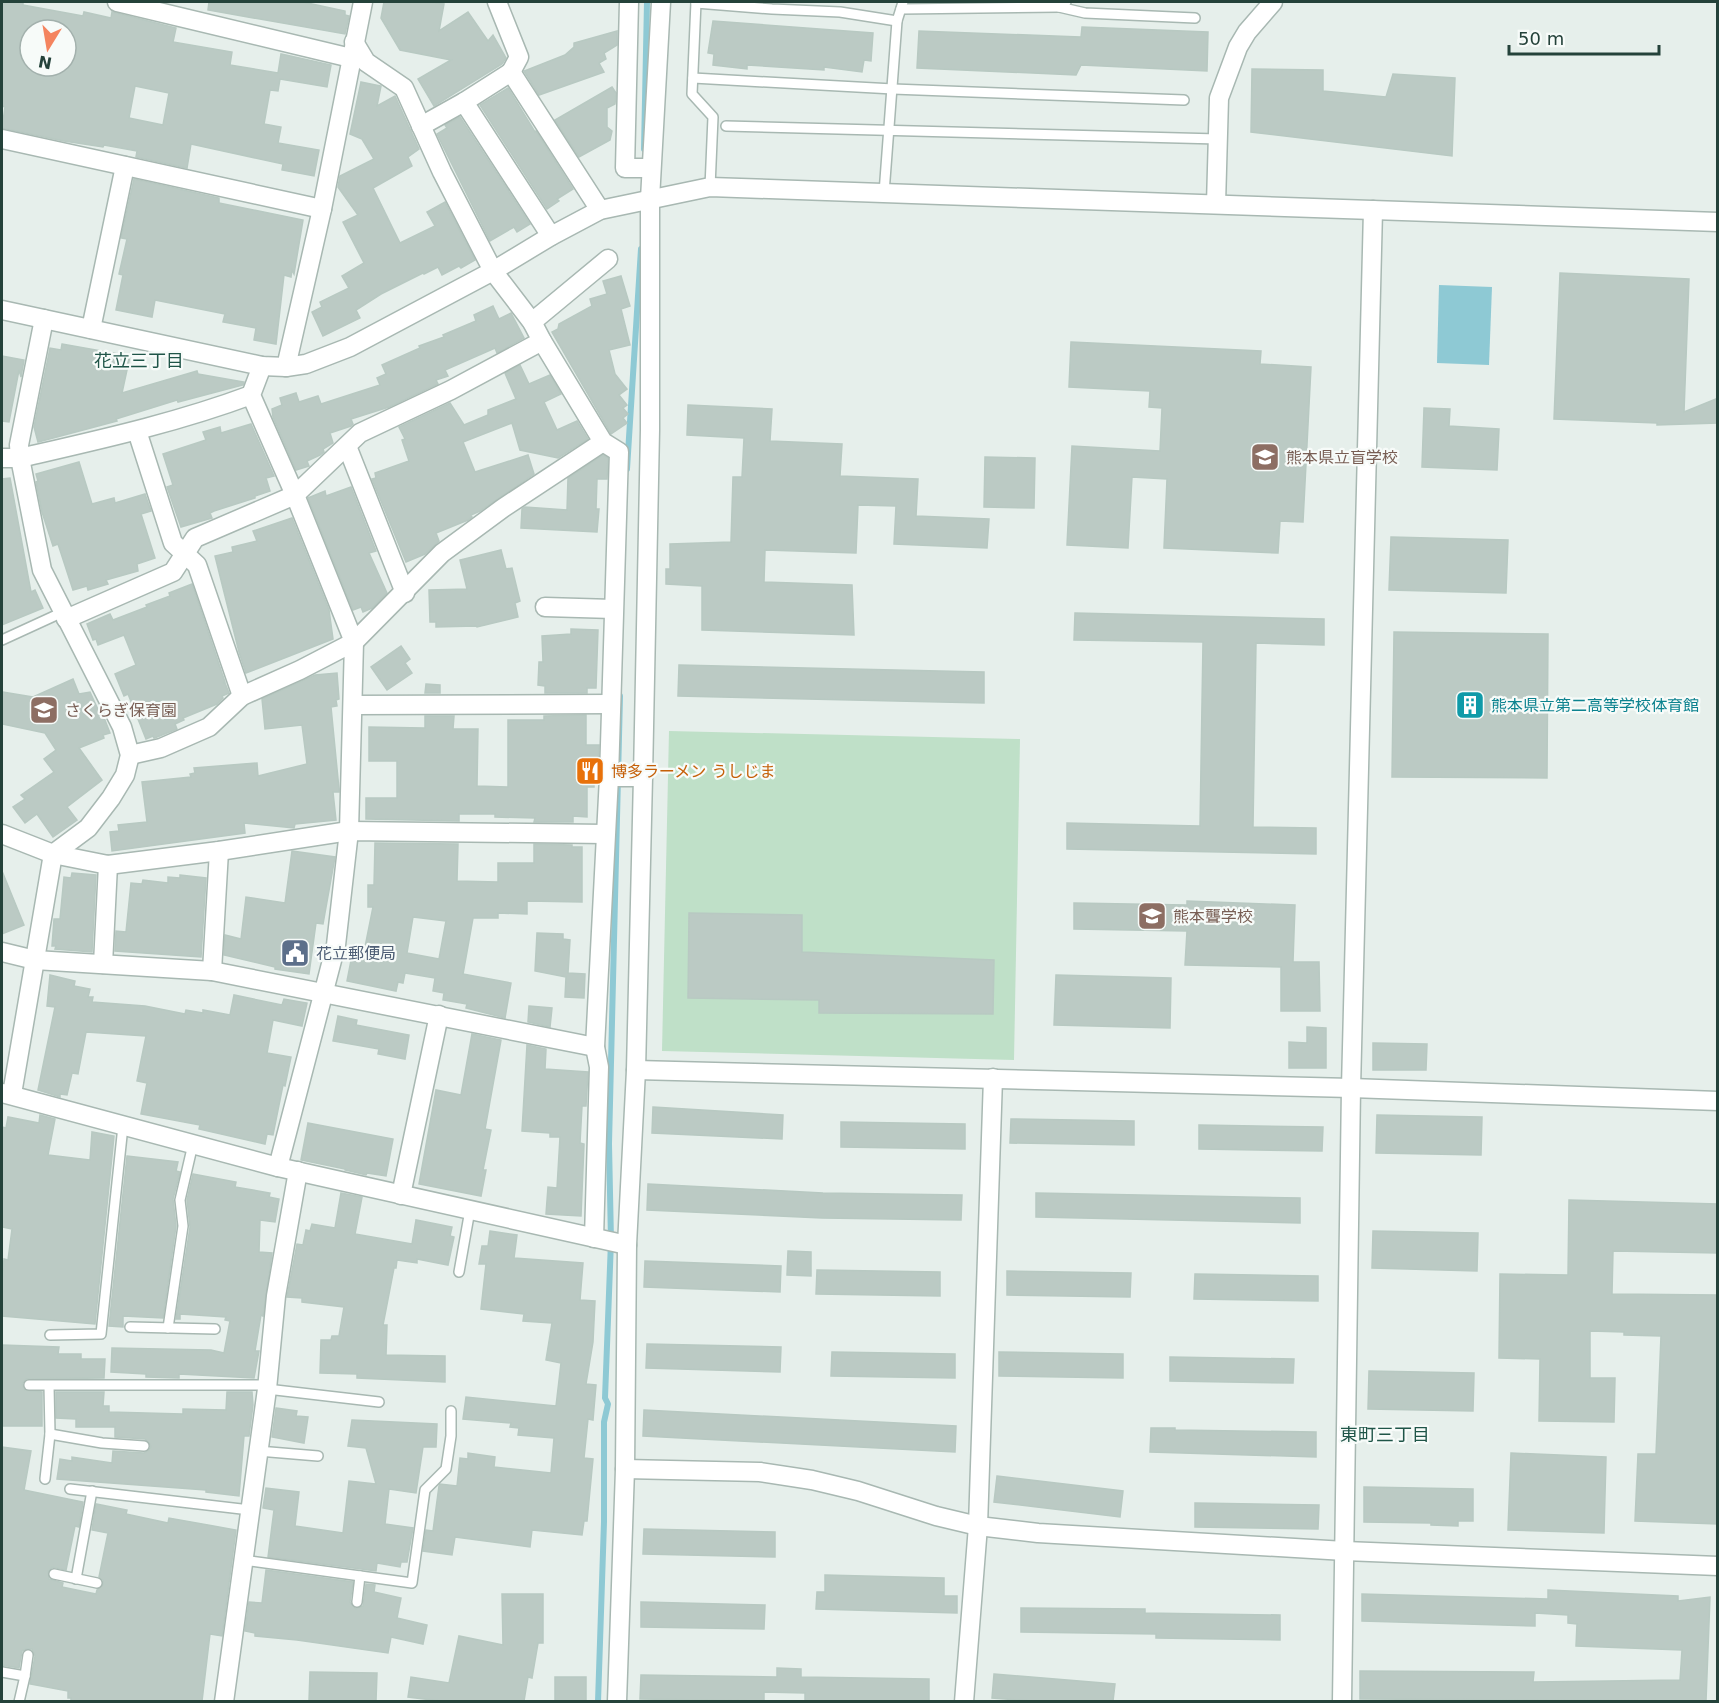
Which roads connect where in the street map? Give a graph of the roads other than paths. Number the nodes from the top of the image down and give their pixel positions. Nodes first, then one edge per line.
1 (117, 2) edge
2 (363, 2) edge
3 (497, 2) edge
4 (629, 2) edge
5 (661, 2) edge
6 (696, 2) edge
7 (1274, 2) edge
8 (1062, 4) edge
9 (773, 5) edge
10 (902, 5) edge
11 (1195, 18) dead end
12 (897, 21) junction
13 (352, 50) junction
14 (511, 72) junction
15 (693, 78) junction
16 (893, 89) junction
17 (1184, 100) dead end
18 (465, 102) junction
19 (421, 126) junction
20 (726, 126) dead end
21 (890, 129) junction
22 (2, 139) edge
23 (1218, 139) junction
24 (125, 166) junction
25 (651, 168) junction
26 (710, 187) junction
27 (884, 193) junction
28 (650, 199) junction
29 (1216, 204) junction
30 (321, 209) junction
31 (600, 210) junction
32 (1373, 210) junction
33 (1718, 222) edge
34 (551, 236) junction
35 (608, 259) dead end
36 (493, 271) junction
37 (2, 310) edge
38 (44, 319) junction
39 (532, 322) junction
40 (91, 329) junction
41 (542, 341) junction
42 (262, 366) junction
43 (286, 367) junction
44 (251, 395) junction
45 (137, 431) junction
46 (603, 442) junction
47 (347, 446) junction
48 (11, 458) edge
49 (295, 495) junction
50 (185, 555) junction
51 (405, 593) junction
52 (545, 607) dead end
53 (613, 609) junction
54 (64, 616) junction
55 (2, 640) edge
56 (354, 642) junction
57 (242, 696) junction
58 (610, 704) junction
59 (353, 705) junction
60 (130, 755) junction
61 (609, 777) junction
62 (643, 777) junction
63 (349, 831) junction
64 (2, 834) edge
65 (605, 834) junction
66 (219, 851) junction
67 (53, 854) junction
68 (108, 865) junction
69 (2, 952) edge
70 (35, 960) junction
71 (103, 964) junction
72 (212, 971) junction
73 (325, 992) junction
74 (439, 1015) junction
75 (595, 1047) junction
76 (636, 1070) junction
77 (993, 1078) junction
78 (1351, 1088) junction
79 (7, 1094) edge
80 (1718, 1101) edge
81 (123, 1126) junction
82 (193, 1143) junction
83 (278, 1167) junction
84 (298, 1171) junction
85 (401, 1195) junction
86 (470, 1210) junction
87 (594, 1238) junction
88 (627, 1245) junction
89 (459, 1272) dead end
90 (129, 1327) dead end
91 (168, 1328) junction
92 (214, 1329) dead end
93 (50, 1335) dead end
94 (29, 1385) dead end
95 (49, 1386) junction
96 (267, 1387) junction
97 (379, 1402) dead end
98 (451, 1411) dead end
99 (50, 1434) junction
100 (144, 1446) dead end
101 (258, 1451) junction
102 (318, 1456) dead end
103 (625, 1469) junction
104 (45, 1479) dead end
105 (70, 1489) dead end
106 (92, 1491) junction
107 (250, 1510) junction
108 (978, 1526) junction
109 (1345, 1551) junction
110 (243, 1560) junction
111 (1718, 1566) edge
112 (54, 1575) dead end
113 (360, 1576) junction
114 (76, 1579) junction
115 (97, 1583) dead end
116 (357, 1602) dead end
117 (28, 1655) dead end
118 (2, 1672) edge
119 (25, 1676) junction
120 (19, 1701) edge
121 (224, 1701) edge
122 (617, 1701) edge
123 (964, 1701) edge
124 (1342, 1701) edge

1 - 13 street
2 - 13 street
3 - 14 street
4 - 25 street
5 - 25 street
6 - 9 lane
6 - 15 lane
7 - 23 street
8 - 10 lane
8 - 11 lane
9 - 12 lane
10 - 12 lane
12 - 16 lane
13 - 19 street
13 - 30 street
14 - 18 street
14 - 31 street
15 - 16 lane
15 - 26 lane
16 - 17 lane
16 - 21 lane
18 - 19 street
18 - 34 street
19 - 36 street
20 - 21 lane
21 - 23 lane
21 - 27 lane
22 - 24 street
23 - 29 street
24 - 30 street
24 - 40 street
25 - 28 street
26 - 27 street
26 - 28 street
27 - 29 street
28 - 31 street
28 - 62 street
29 - 32 street
30 - 43 street
31 - 34 street
32 - 33 street
32 - 78 street
34 - 36 street
35 - 39 street
36 - 39 street
36 - 43 street
37 - 38 street
38 - 40 street
38 - 48 street
39 - 41 street
40 - 42 street
41 - 46 street
41 - 47 street
42 - 43 street
42 - 44 street
44 - 45 street
44 - 49 street
45 - 48 street
45 - 50 street
46 - 51 street
46 - 53 street
47 - 49 street
47 - 51 street
48 - 54 street
49 - 50 street
49 - 56 street
50 - 54 street
50 - 57 street
51 - 56 street
52 - 53 street
53 - 58 street
54 - 55 lane
54 - 60 street
56 - 57 street
56 - 59 street
57 - 60 street
58 - 59 street
58 - 61 street
59 - 63 street
60 - 67 street
61 - 62 street
61 - 65 street
62 - 76 street
63 - 65 street
63 - 66 street
63 - 73 street
64 - 67 street
65 - 75 street
66 - 68 street
66 - 72 street
67 - 68 street
67 - 70 street
68 - 71 street
69 - 70 street
70 - 71 street
70 - 79 street
71 - 72 street
72 - 73 street
73 - 74 street
73 - 83 street
74 - 75 street
74 - 85 street
75 - 87 street
76 - 77 street
76 - 88 street
77 - 78 street
77 - 108 street
78 - 80 street
78 - 109 street
79 - 81 street
81 - 82 street
81 - 93 lane
82 - 83 street
82 - 91 lane
83 - 84 street
84 - 85 street
84 - 96 street
85 - 86 street
86 - 87 street
86 - 89 lane
87 - 88 street
88 - 103 street
90 - 91 lane
91 - 92 lane
94 - 95 lane
95 - 96 lane
95 - 99 lane
96 - 97 lane
96 - 101 street
98 - 113 lane
99 - 100 lane
99 - 104 lane
101 - 102 lane
101 - 107 street
103 - 108 street
103 - 122 street
105 - 106 lane
106 - 107 lane
106 - 114 lane
107 - 110 street
108 - 109 street
108 - 123 street
109 - 111 street
109 - 124 street
110 - 113 lane
110 - 121 street
112 - 114 lane
113 - 116 lane
114 - 115 lane
117 - 119 lane
118 - 119 lane
119 - 120 lane

